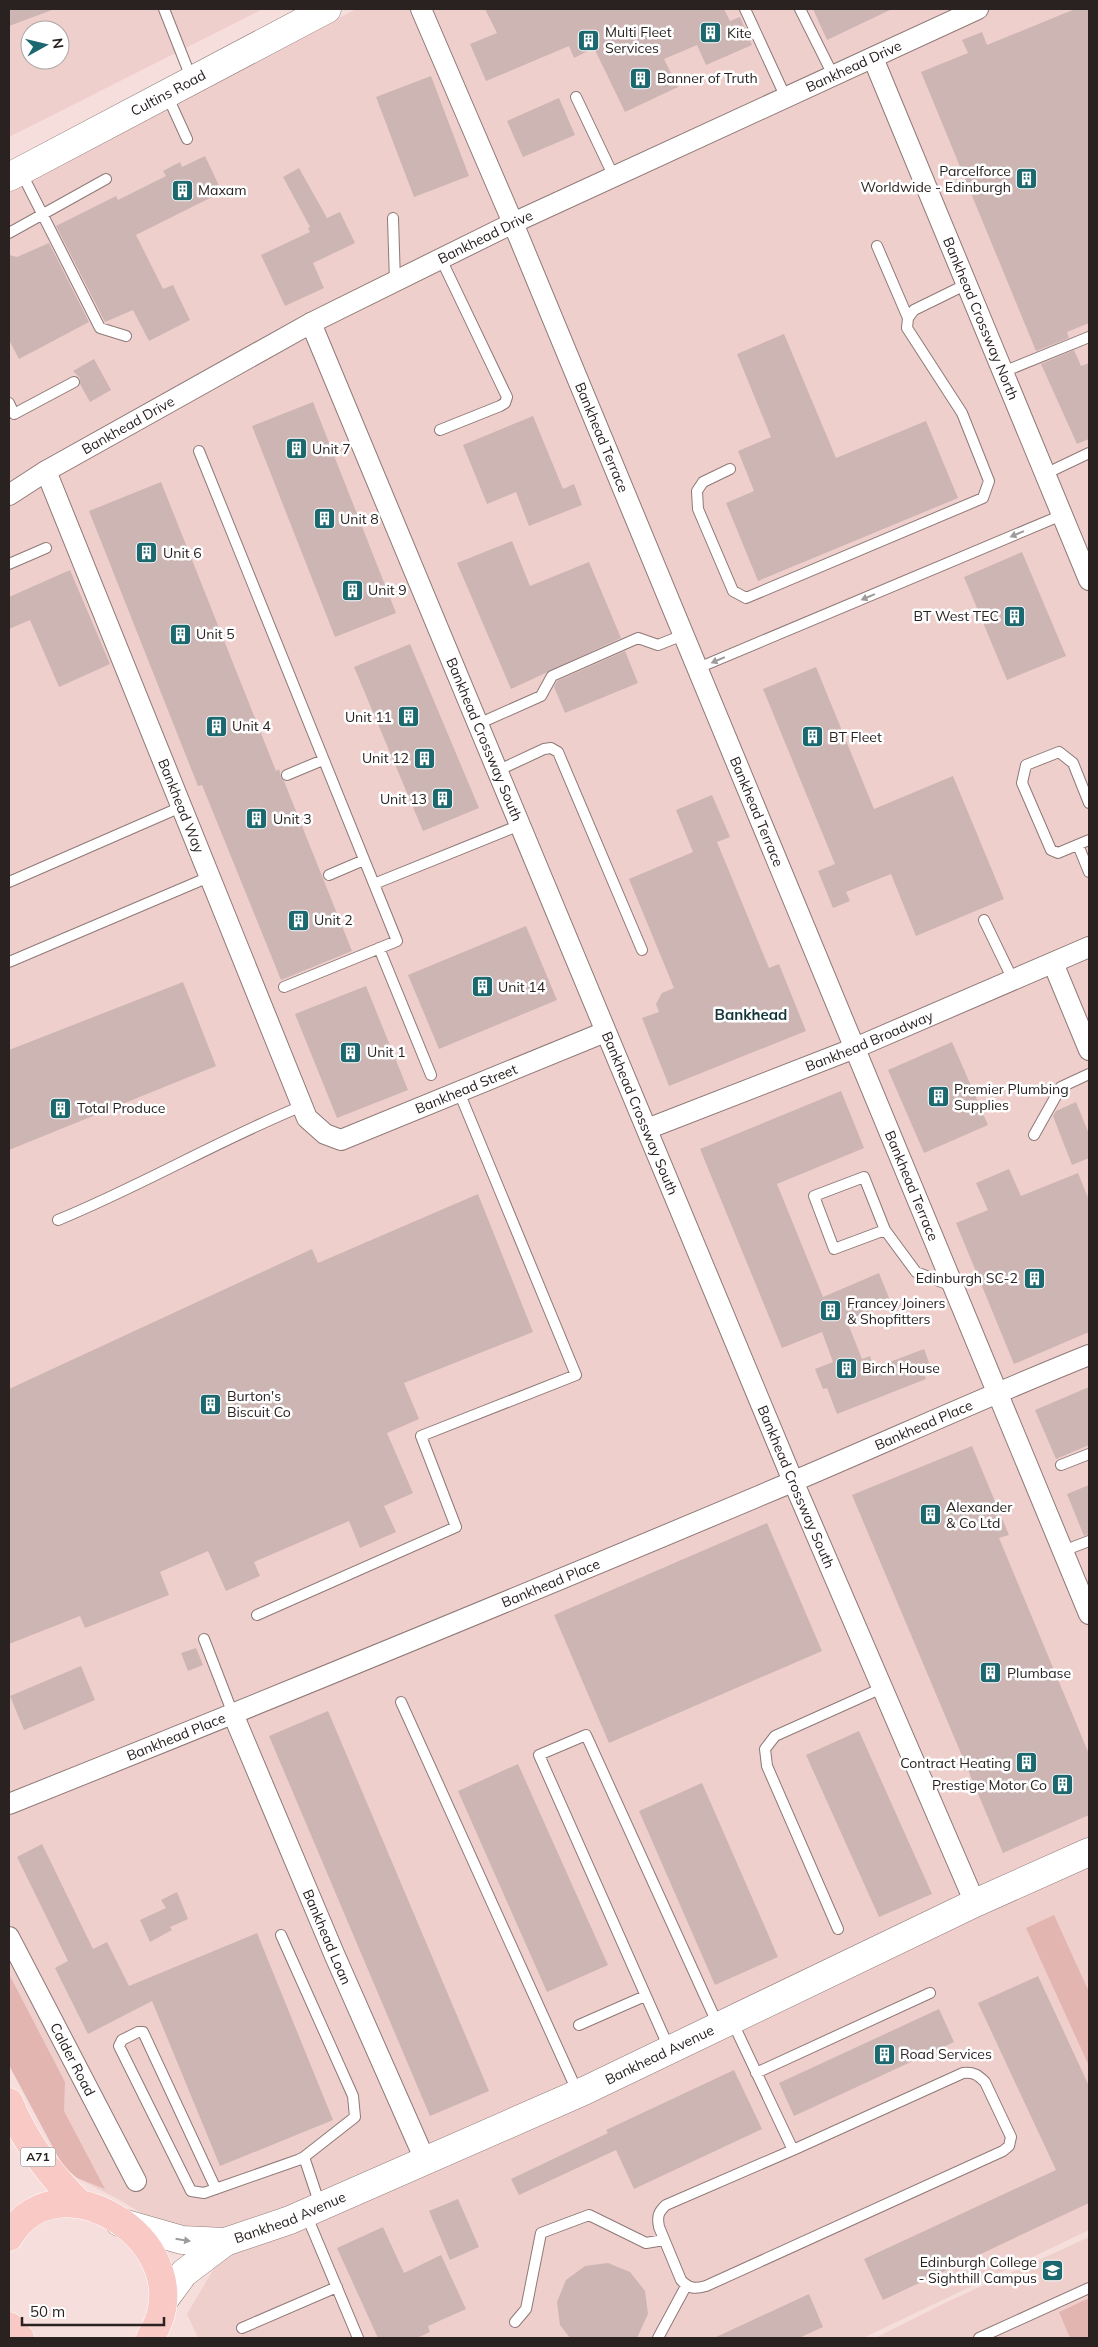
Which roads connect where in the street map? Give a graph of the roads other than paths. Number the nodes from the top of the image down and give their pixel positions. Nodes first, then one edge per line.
1 (164, 9) edge
2 (327, 9) edge
3 (422, 9) edge
4 (745, 9) edge
5 (800, 9) edge
6 (978, 9) edge
7 (873, 58) junction
8 (834, 77) junction
9 (192, 80) junction
10 (167, 94) junction
11 (576, 97) dead end
12 (786, 98) junction
13 (187, 139) dead end
14 (15, 174) edge
15 (614, 177) junction
16 (106, 179) dead end
17 (42, 214) junction
18 (393, 218) dead end
19 (513, 224) junction
20 (9, 233) edge
21 (876, 246) dead end
22 (440, 259) junction
23 (395, 282) junction
24 (966, 284) junction
25 (908, 318) junction
26 (311, 323) junction
27 (126, 336) dead end
28 (1089, 337) edge
29 (1003, 372) junction
30 (74, 382) dead end
31 (9, 403) edge
32 (440, 430) dead end
33 (199, 451) dead end
34 (1089, 453) edge
35 (730, 469) dead end
36 (46, 471) junction
37 (1045, 474) junction
38 (9, 495) edge
39 (1062, 515) junction
40 (46, 548) dead end
41 (9, 564) edge
42 (1089, 580) edge
43 (684, 635) junction
44 (698, 668) junction
45 (478, 724) junction
46 (323, 760) junction
47 (497, 771) junction
48 (287, 775) dead end
49 (1089, 803) edge
50 (181, 807) junction
51 (520, 825) junction
52 (1089, 840) edge
53 (1078, 845) junction
54 (364, 860) junction
55 (1089, 872) edge
56 (328, 875) dead end
57 (209, 877) junction
58 (9, 882) edge
59 (374, 884) junction
60 (984, 920) dead end
61 (379, 948) junction
62 (1089, 948) edge
63 (642, 950) dead end
64 (9, 962) edge
65 (1053, 963) junction
66 (1013, 980) junction
67 (284, 987) dead end
68 (606, 1032) junction
69 (856, 1048) junction
70 (1089, 1050) edge
71 (1089, 1074) edge
72 (431, 1075) dead end
73 (460, 1092) junction
74 (302, 1106) junction
75 (647, 1129) junction
76 (325, 1134) joint
77 (1034, 1135) dead end
78 (58, 1220) dead end
79 (884, 1230) junction
80 (953, 1286) junction
81 (1089, 1355) edge
82 (996, 1392) junction
83 (1089, 1454) edge
84 (1061, 1466) dead end
85 (793, 1481) junction
86 (1089, 1541) edge
87 (1063, 1551) junction
88 (1089, 1614) edge
89 (257, 1615) dead end
90 (204, 1638) dead end
91 (882, 1688) junction
92 (401, 1702) dead end
93 (233, 1714) junction
94 (9, 1804) edge
95 (1089, 1852) edge
96 (975, 1903) junction
97 (838, 1930) dead end
98 (281, 1935) dead end
99 (9, 1937) edge
100 (930, 1993) dead end
101 (645, 1996) junction
102 (725, 2023) junction
103 (579, 2025) dead end
104 (669, 2049) junction
105 (756, 2072) junction
106 (578, 2093) junction
107 (9, 2102) edge
108 (793, 2150) junction
109 (304, 2157) junction
110 (425, 2160) junction
111 (136, 2181) dead end
112 (216, 2189) junction
113 (79, 2203) junction
114 (313, 2210) junction
115 (119, 2222) junction
116 (9, 2237) edge
117 (664, 2240) junction
118 (225, 2242) junction
119 (686, 2286) junction
120 (336, 2287) junction
121 (1089, 2288) edge
122 (515, 2322) dead end
123 (158, 2325) edge
124 (9, 2326) edge
125 (242, 2328) dead end
126 (20, 2338) edge
127 (358, 2338) edge
128 (658, 2338) edge
129 (979, 2338) edge

1 - 9 lane
2 - 9 street, Cultins Road
3 - 19 street, Bankhead Terrace
4 - 12 lane
5 - 8 lane
6 - 7 street, Bankhead Drive
7 - 8 street, Bankhead Drive
7 - 24 street, Bankhead Crossway North
8 - 12 street, Bankhead Drive
9 - 10 street, Cultins Road
10 - 13 lane
10 - 14 street, Cultins Road
11 - 15 lane
12 - 15 street, Bankhead Drive
14 - 17 lane
15 - 19 street, Bankhead Drive
16 - 17 lane
17 - 20 lane
17 - 27 lane
18 - 23 lane
19 - 22 street, Bankhead Drive
19 - 43 street, Bankhead Terrace
21 - 25 lane
22 - 23 street, Bankhead Drive
22 - 32 lane
23 - 26 street, Bankhead Drive
24 - 25 lane
24 - 29 street, Bankhead Crossway North
25 - 35 lane
26 - 36 street, Bankhead Drive
26 - 45 street, Bankhead Crossway South
28 - 29 lane
29 - 37 street, Bankhead Crossway North
30 - 31 lane
33 - 46 lane
34 - 37 lane
36 - 38 street, Bankhead Drive
36 - 50 street, Bankhead Way
37 - 39 street, Bankhead Crossway North
39 - 42 street, Bankhead Crossway North
39 -> 44 lane
40 - 41 lane
43 - 44 street, Bankhead Terrace
43 - 45 lane
44 - 69 street, Bankhead Terrace
45 - 47 street, Bankhead Crossway South
46 - 48 lane
46 - 54 lane
47 - 51 street, Bankhead Crossway South
47 - 63 lane
49 - 53 lane
50 - 57 street, Bankhead Way
50 - 58 lane
51 - 59 lane
51 - 68 street, Bankhead Crossway South
52 - 53 lane
53 - 55 lane
54 - 56 lane
54 - 59 lane
57 - 64 lane
57 - 74 street, Bankhead Way
59 - 61 lane
60 - 66 lane
61 - 67 lane
61 - 72 lane
62 - 65 street, Bankhead Broadway
65 - 66 street, Bankhead Broadway
65 - 70 street
66 - 69 street, Bankhead Broadway
68 - 73 street, Bankhead Street
68 - 75 street, Bankhead Crossway South
69 - 75 street, Bankhead Broadway
69 - 80 street, Bankhead Terrace
71 - 77 lane
73 - 76 street, Bankhead Street
73 - 89 lane
74 - 76 street, Bankhead Way
74 - 78 lane
75 - 85 street, Bankhead Crossway South
79 - 79 lane
79 - 80 lane
80 - 82 street, Bankhead Terrace
81 - 82 street, Bankhead Place
82 - 85 street, Bankhead Place
82 - 87 street, Bankhead Terrace
83 - 84 lane
85 - 91 street, Bankhead Crossway South
85 - 93 street, Bankhead Place
86 - 87 lane
87 - 88 street, Bankhead Terrace
90 - 93 lane
91 - 96 street, Bankhead Crossway South
91 - 97 lane
92 - 106 lane
93 - 94 street, Bankhead Place
93 - 110 street, Bankhead Loan
95 - 96 street, Bankhead Avenue
96 - 102 street, Bankhead Avenue
98 - 109 lane
99 - 111 street, Calder Road
100 - 105 lane
101 - 102 lane
101 - 103 lane
101 - 104 lane
102 - 104 street, Bankhead Avenue
102 - 105 lane
104 - 106 street, Bankhead Avenue
105 - 108 lane
106 - 110 street, Bankhead Avenue
107 - 113 main road, A71
108 - 117 lane
108 - 119 lane
109 - 112 lane
109 - 114 lane
110 - 114 street, Bankhead Avenue
112 - 112 lane
113 - 115 main road, A71
113 - 116 main road, A71
114 - 118 street, Bankhead Avenue
114 - 120 lane
115 -> 118 street, Bankhead Avenue
115 - 123 main road, A71
117 - 119 lane
117 - 122 lane
118 - 123 street, Bankhead Avenue
119 - 128 lane
120 - 125 lane
120 - 127 lane
121 - 129 lane
124 - 126 main road

